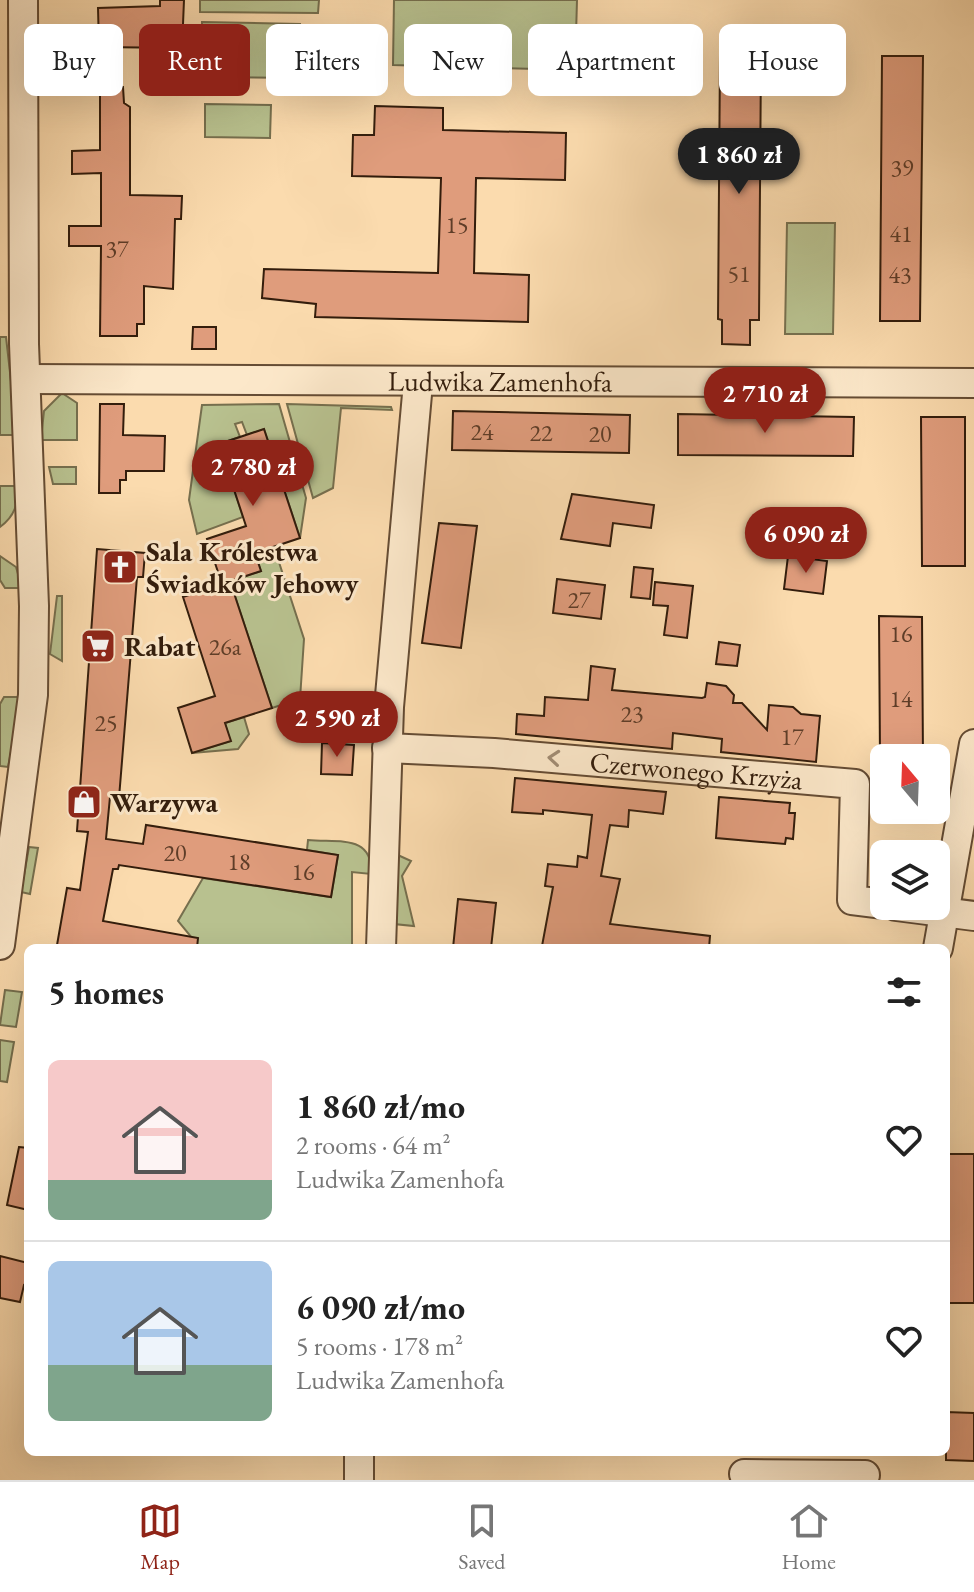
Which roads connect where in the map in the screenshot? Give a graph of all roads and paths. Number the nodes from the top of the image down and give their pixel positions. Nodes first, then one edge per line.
1 (23, 0) edge
2 (28, 379) junction
3 (418, 383) junction
4 (974, 383) edge
5 (974, 744) edge
6 (387, 748) junction
7 (950, 878) edge
8 (870, 902) edge
9 (950, 913) edge
10 (974, 916) edge
11 (943, 920) edge
12 (381, 944) edge
13 (939, 944) edge
14 (0, 945) edge
15 (359, 1456) edge
16 (745, 1469) edge
17 (865, 1469) edge
18 (359, 1480) edge

1 - 2 street
2 - 3 street, Ludwika Zamenhofa
2 - 14 street
3 - 4 street, Ludwika Zamenhofa
3 - 6 street
5 - 7 street
8 -> 6 street, Czerwonego Krzyża
6 - 12 street
9 - 10 street
11 - 13 street
15 - 18 street
16 - 17 street

